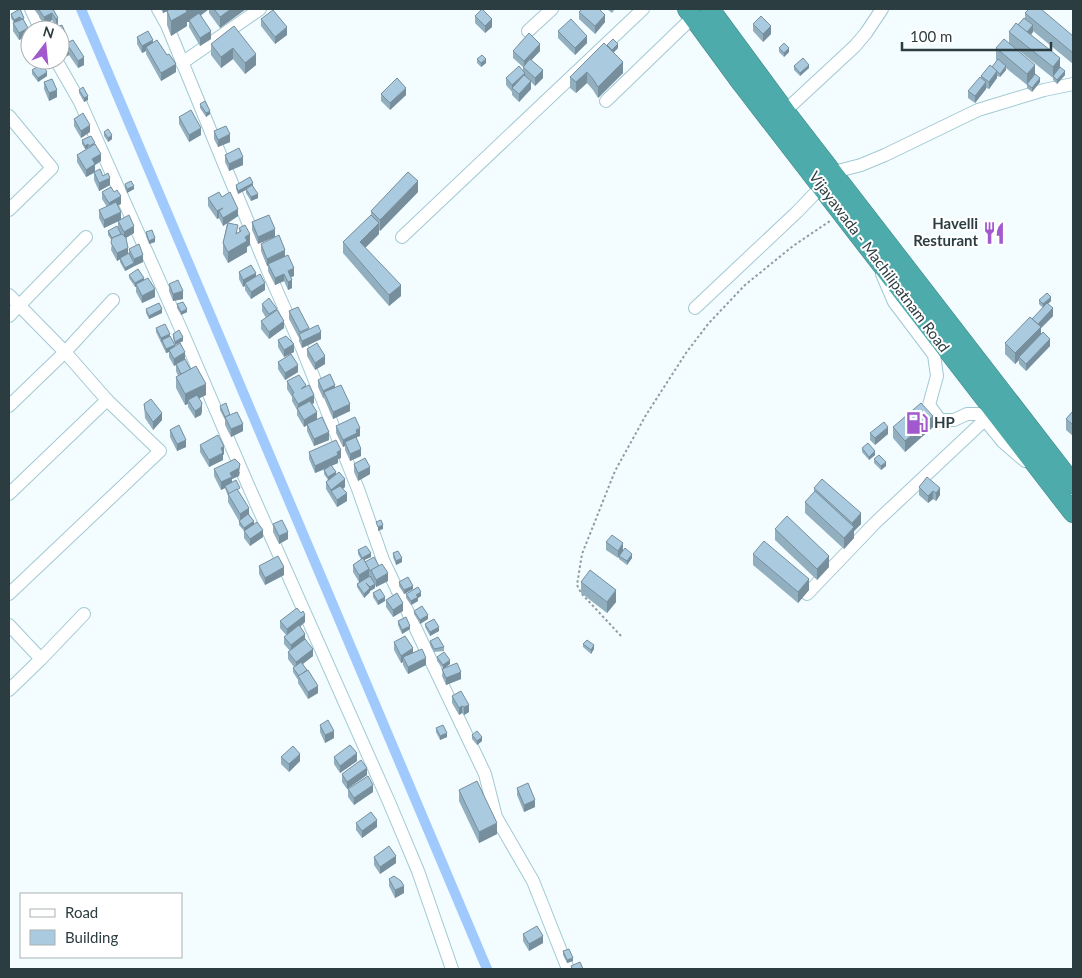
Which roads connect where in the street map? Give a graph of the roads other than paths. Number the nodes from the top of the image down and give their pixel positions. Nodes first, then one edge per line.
1 (158, 9) edge
2 (260, 9) edge
3 (552, 9) edge
4 (642, 9) edge
5 (882, 9) edge
6 (702, 11) edge
7 (528, 31) edge
8 (182, 63) junction
9 (62, 70) edge
10 (1073, 84) edge
11 (606, 101) dead end
12 (785, 111) junction
13 (9, 116) edge
14 (828, 179) junction
15 (9, 210) edge
16 (86, 237) dead end
17 (402, 237) dead end
18 (875, 256) junction
19 (9, 295) edge
20 (113, 300) dead end
21 (19, 306) junction
22 (695, 308) dead end
23 (9, 316) edge
24 (65, 352) junction
25 (107, 400) junction
26 (9, 406) edge
27 (989, 416) junction
28 (1073, 484) edge
29 (9, 494) edge
30 (1073, 513) edge
31 (9, 594) edge
32 (807, 594) dead end
33 (84, 614) dead end
34 (9, 625) edge
35 (41, 658) junction
36 (9, 690) edge
37 (452, 969) edge
38 (568, 969) edge

1 - 8 street
2 - 8 street
3 - 7 street
4 - 17 street
5 - 12 street
6 - 11 street
6 - 12 highway, Vijayawada - Machilipatnam Road
6 - 14 highway, Vijayawada - Machilipatnam Road
8 - 38 street
9 - 37 street
10 - 14 street
12 - 14 highway, Vijayawada - Machilipatnam Road
13 - 15 street
14 - 18 highway, Vijayawada - Machilipatnam Road
14 - 22 street
14 - 28 highway, Vijayawada - Machilipatnam Road
16 - 21 street
18 - 27 highway, Vijayawada - Machilipatnam Road
18 - 27 street
19 - 21 street
20 - 24 street
21 - 23 street
21 - 24 street
24 - 25 street
24 - 26 street
25 - 29 street
25 - 31 street
27 - 30 highway, Vijayawada - Machilipatnam Road
27 - 32 street
33 - 35 street
34 - 35 street
35 - 36 street

